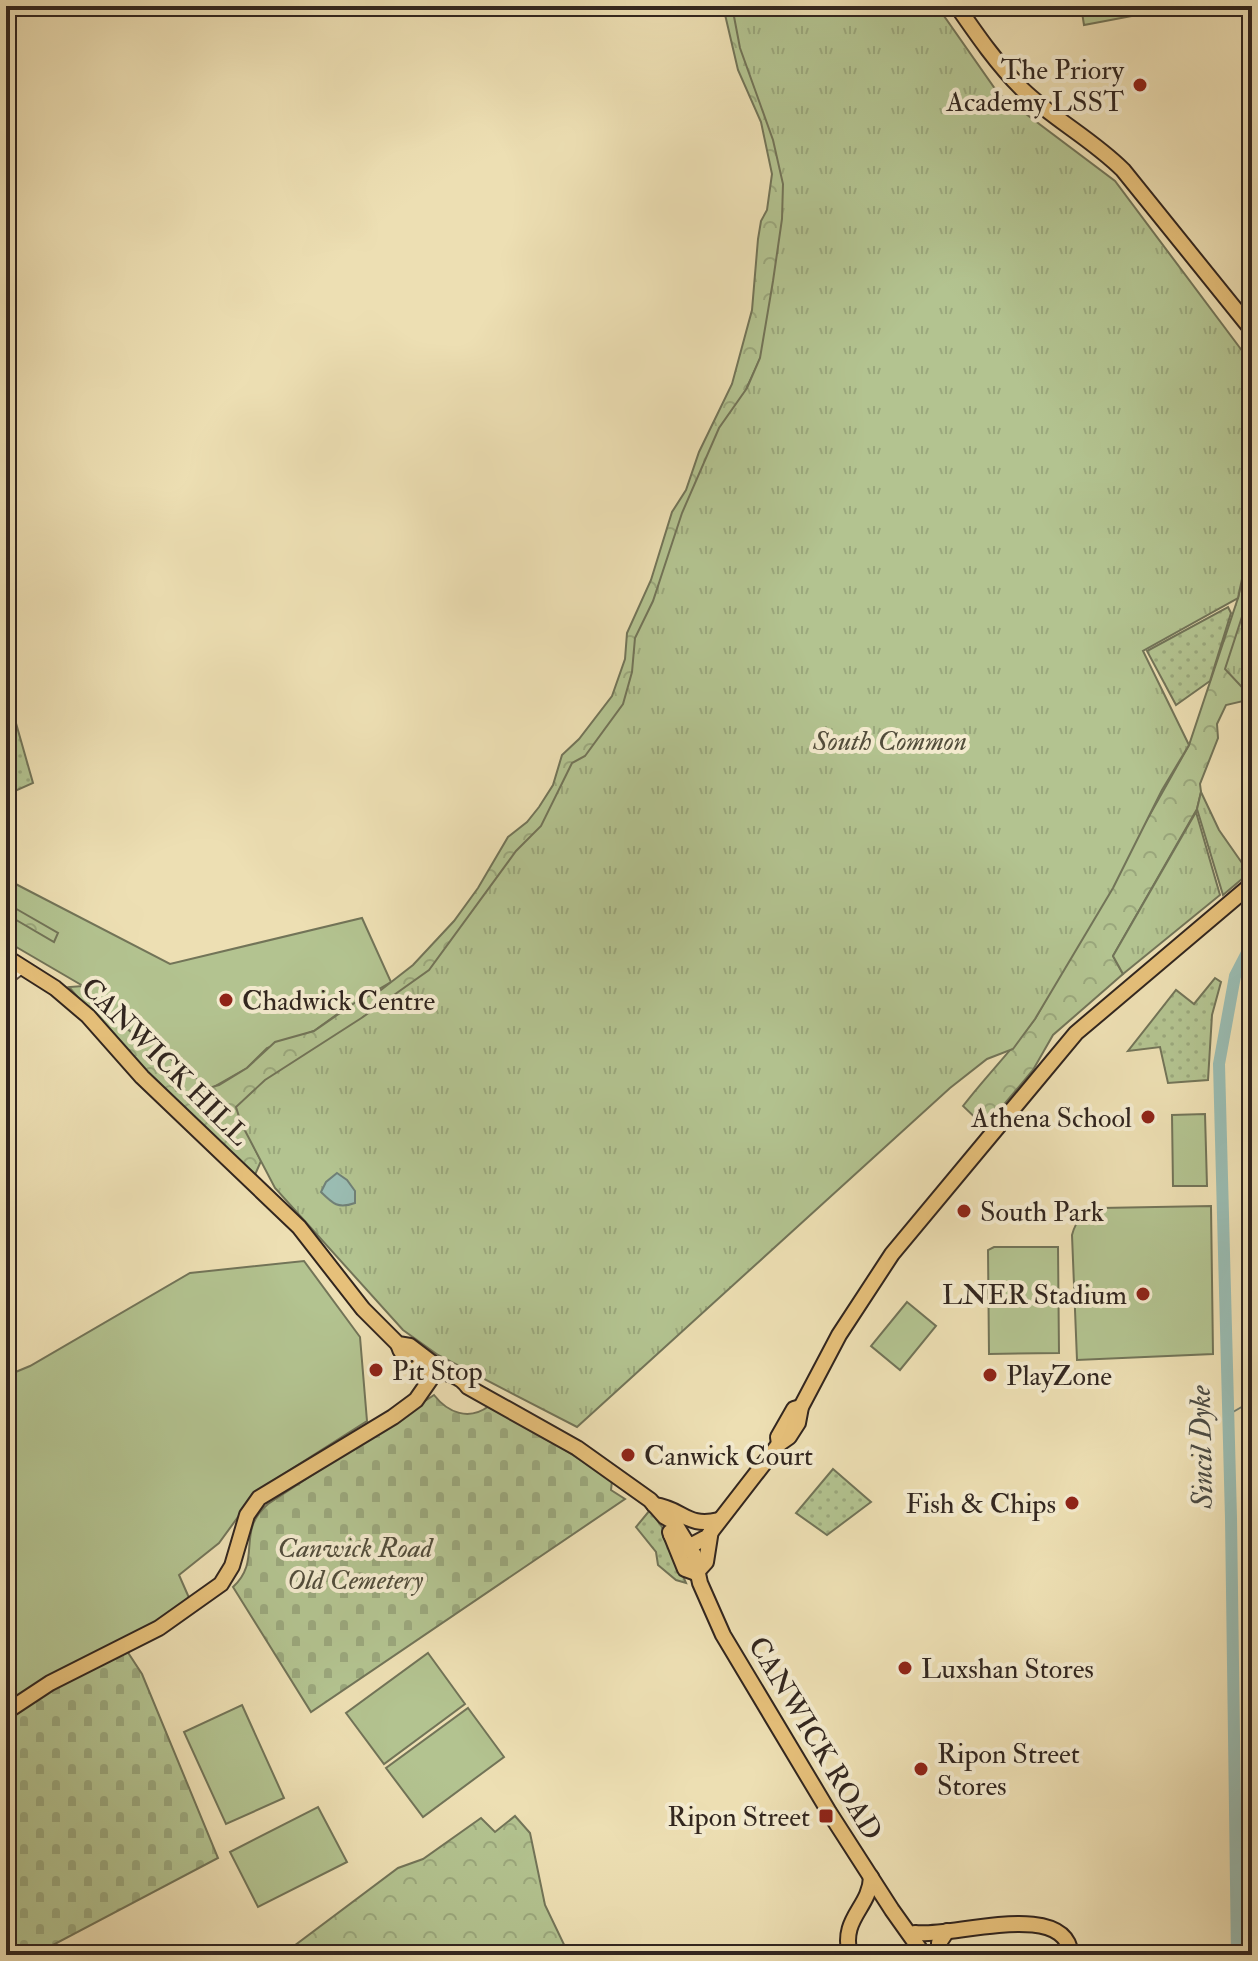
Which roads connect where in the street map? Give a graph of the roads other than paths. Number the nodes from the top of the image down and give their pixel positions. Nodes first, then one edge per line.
1 (957, 6) edge
2 (1252, 330) edge
3 (1252, 884) edge
4 (6, 957) edge
5 (22, 967) junction
6 (6, 979) edge
7 (439, 1373) junction
8 (654, 1505) junction
9 (715, 1525) junction
10 (682, 1540) junction
11 (696, 1573) junction
12 (6, 1712) edge
13 (871, 1877) junction
14 (858, 1907) junction
15 (892, 1910) junction
16 (909, 1929) junction
17 (947, 1931) junction
18 (850, 1955) edge
19 (924, 1955) edge
20 (938, 1955) edge
21 (1068, 1955) edge

1 - 2 main road
3 - 9 main road
4 - 5 main road, CANWICK HILL
5 - 6 street
5 - 7 main road, CANWICK HILL
7 - 8 main road
7 - 12 main road
8 - 9 main road
8 - 10 main road
9 - 10 main road
9 - 11 main road
10 - 11 main road, CANWICK ROAD
11 - 13 main road, CANWICK ROAD
13 - 14 main road
13 - 15 main road, CANWICK ROAD
14 - 15 main road
14 - 18 main road
15 - 16 main road, CANWICK ROAD
16 - 17 main road
16 - 19 main road, CANWICK ROAD
16 - 20 main road, CANWICK ROAD
17 - 20 main road
17 - 21 main road

